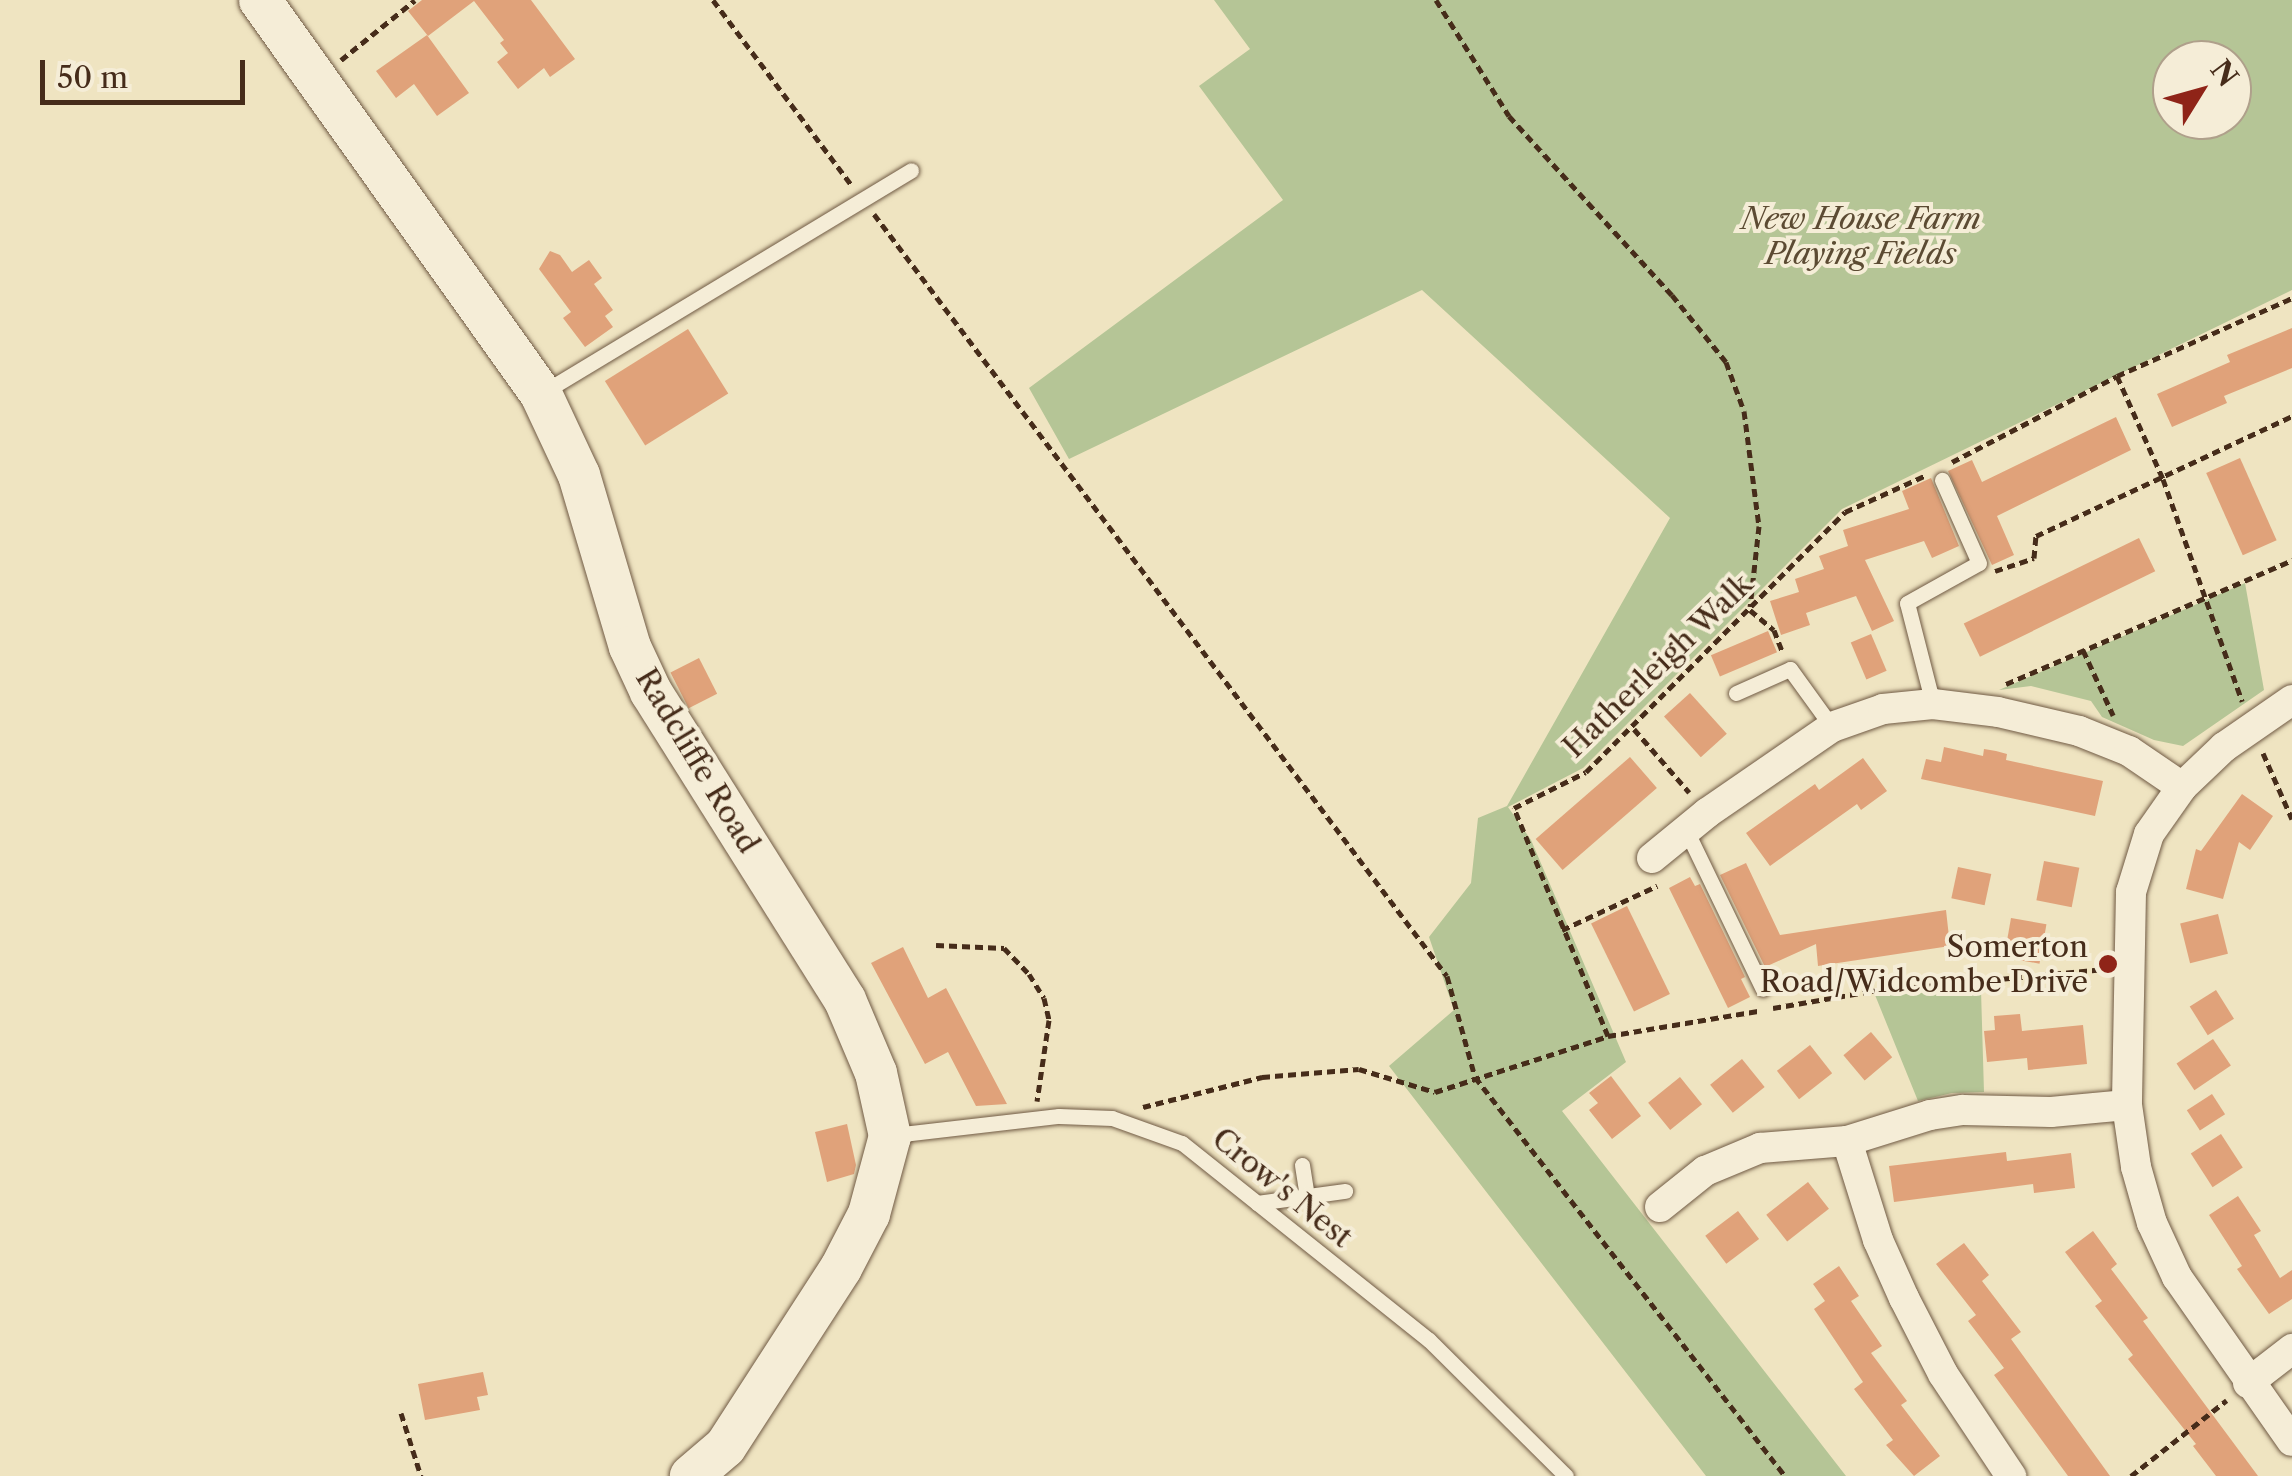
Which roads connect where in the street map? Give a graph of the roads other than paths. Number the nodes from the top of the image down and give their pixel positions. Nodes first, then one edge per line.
1 (260, 0) edge
2 (911, 170) dead end
3 (541, 394) junction
4 (1942, 480) dead end
5 (1736, 693) dead end
6 (2292, 700) edge
7 (1933, 704) junction
8 (1832, 727) junction
9 (2182, 787) junction
10 (1697, 823) junction
11 (1652, 858) road end
12 (1764, 989) dead end
13 (2128, 1104) junction
14 (890, 1136) junction
15 (1847, 1141) junction
16 (1302, 1164) dead end
17 (1667, 1188) dead end
18 (1345, 1191) dead end
19 (1306, 1196) junction
20 (1257, 1203) junction
21 (2292, 1349) edge
22 (2248, 1384) junction
23 (2292, 1442) edge
24 (2007, 1475) edge
25 (690, 1476) edge
26 (1566, 1476) edge

1 - 3 main road, Radcliffe Road
2 - 3 lane
3 - 14 main road, Radcliffe Road
4 - 7 lane
5 - 8 lane
6 - 9 street
7 - 8 street
7 - 9 street
8 - 10 street
9 - 13 street
10 - 11 street
10 - 12 lane
13 - 15 street
13 - 22 street
14 - 20 lane, Crow's Nest
14 - 25 main road, Radcliffe Road
15 - 17 street
15 - 24 street
16 - 19 lane
18 - 19 lane
19 - 20 lane
20 - 26 lane, Crow's Nest
21 - 22 street
22 - 23 street

